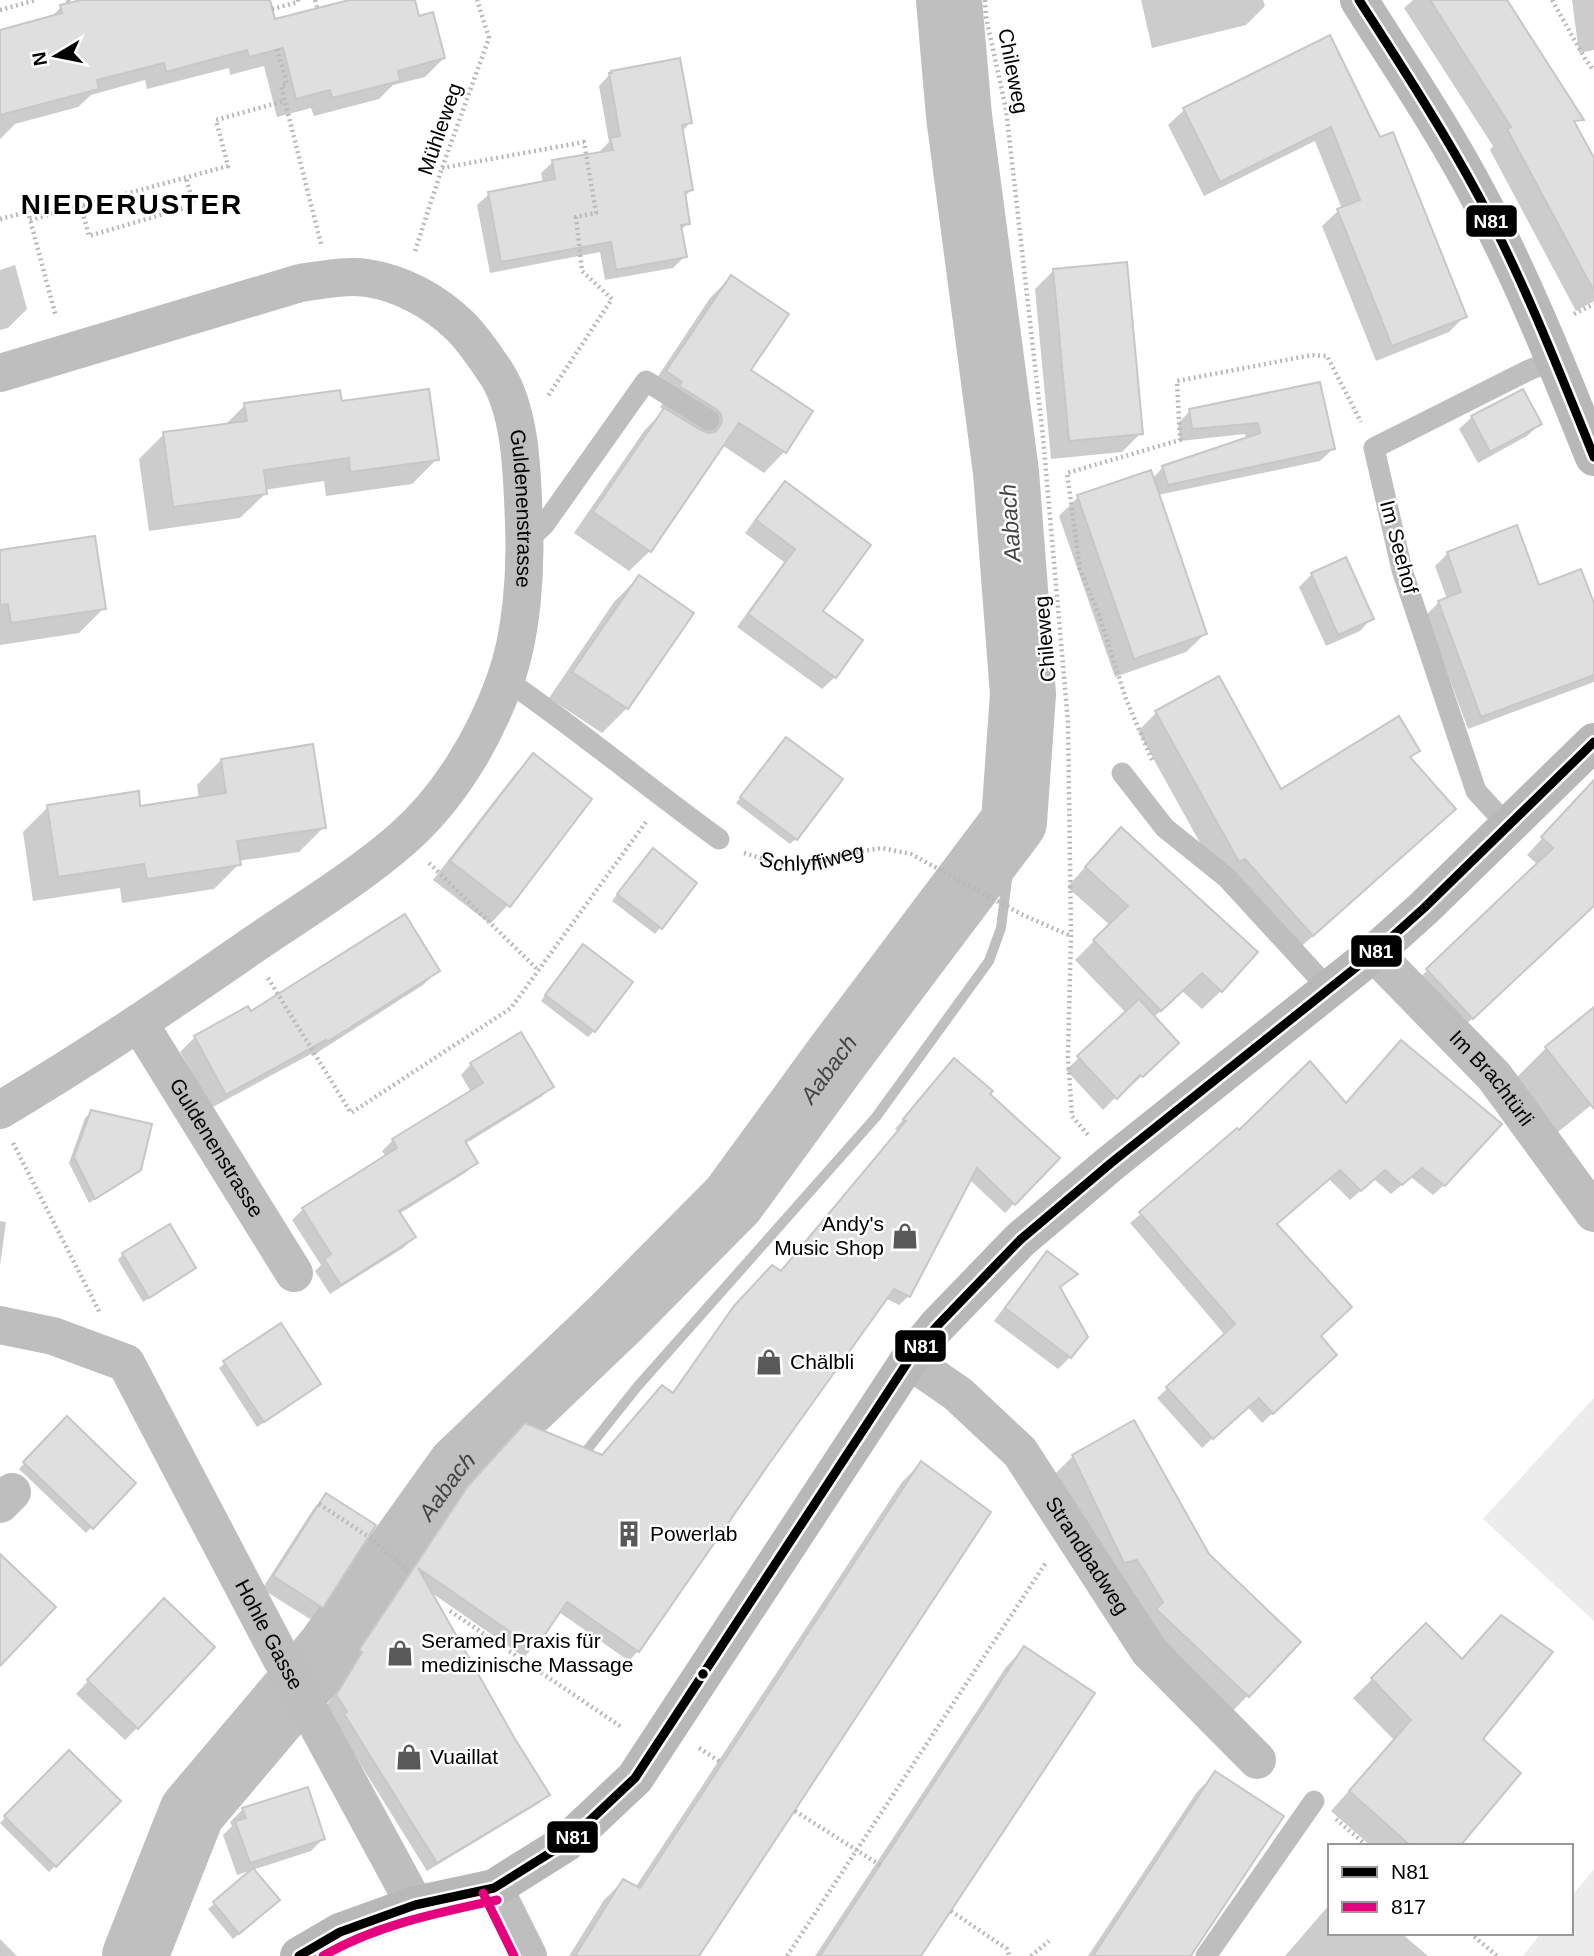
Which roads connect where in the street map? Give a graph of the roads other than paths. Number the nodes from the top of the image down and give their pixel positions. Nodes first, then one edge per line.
1 (1359, 0) edge
2 (1554, 359) junction
3 (0, 373) edge
4 (709, 420) dead end
5 (1594, 457) edge
6 (525, 543) junction
7 (505, 680) junction
8 (1594, 742) edge
9 (1122, 773) dead end
10 (1508, 826) junction
11 (719, 839) road end
12 (1374, 953) junction
13 (1329, 989) junction
14 (139, 1023) junction
15 (6, 1126) edge
16 (1594, 1213) edge
17 (294, 1273) dead end
18 (0, 1325) edge
19 (909, 1360) junction
20 (1257, 1760) dead end
21 (1314, 1801) dead end
22 (494, 1888) junction
23 (415, 1905) junction
24 (299, 1956) edge
25 (528, 1956) edge
26 (1206, 1956) edge

1 - 2 street
2 - 5 street
2 - 10 lane, Im Seehof
3 - 6 street, Guldenenstrasse
4 - 6 lane
6 - 7 street, Guldenenstrasse
7 - 11 lane
7 - 14 street, Guldenenstrasse
8 - 10 street
9 - 13 lane
10 - 12 street
12 - 13 street
12 - 16 street, Im Brachtürli
13 - 19 street
14 - 15 street, Guldenenstrasse
14 - 17 street, Guldenenstrasse
18 - 23 street, Hohle Gasse
19 - 20 street, Strandbadweg
19 - 22 street
21 - 26 lane
22 - 23 street
22 - 25 street
23 - 24 street

